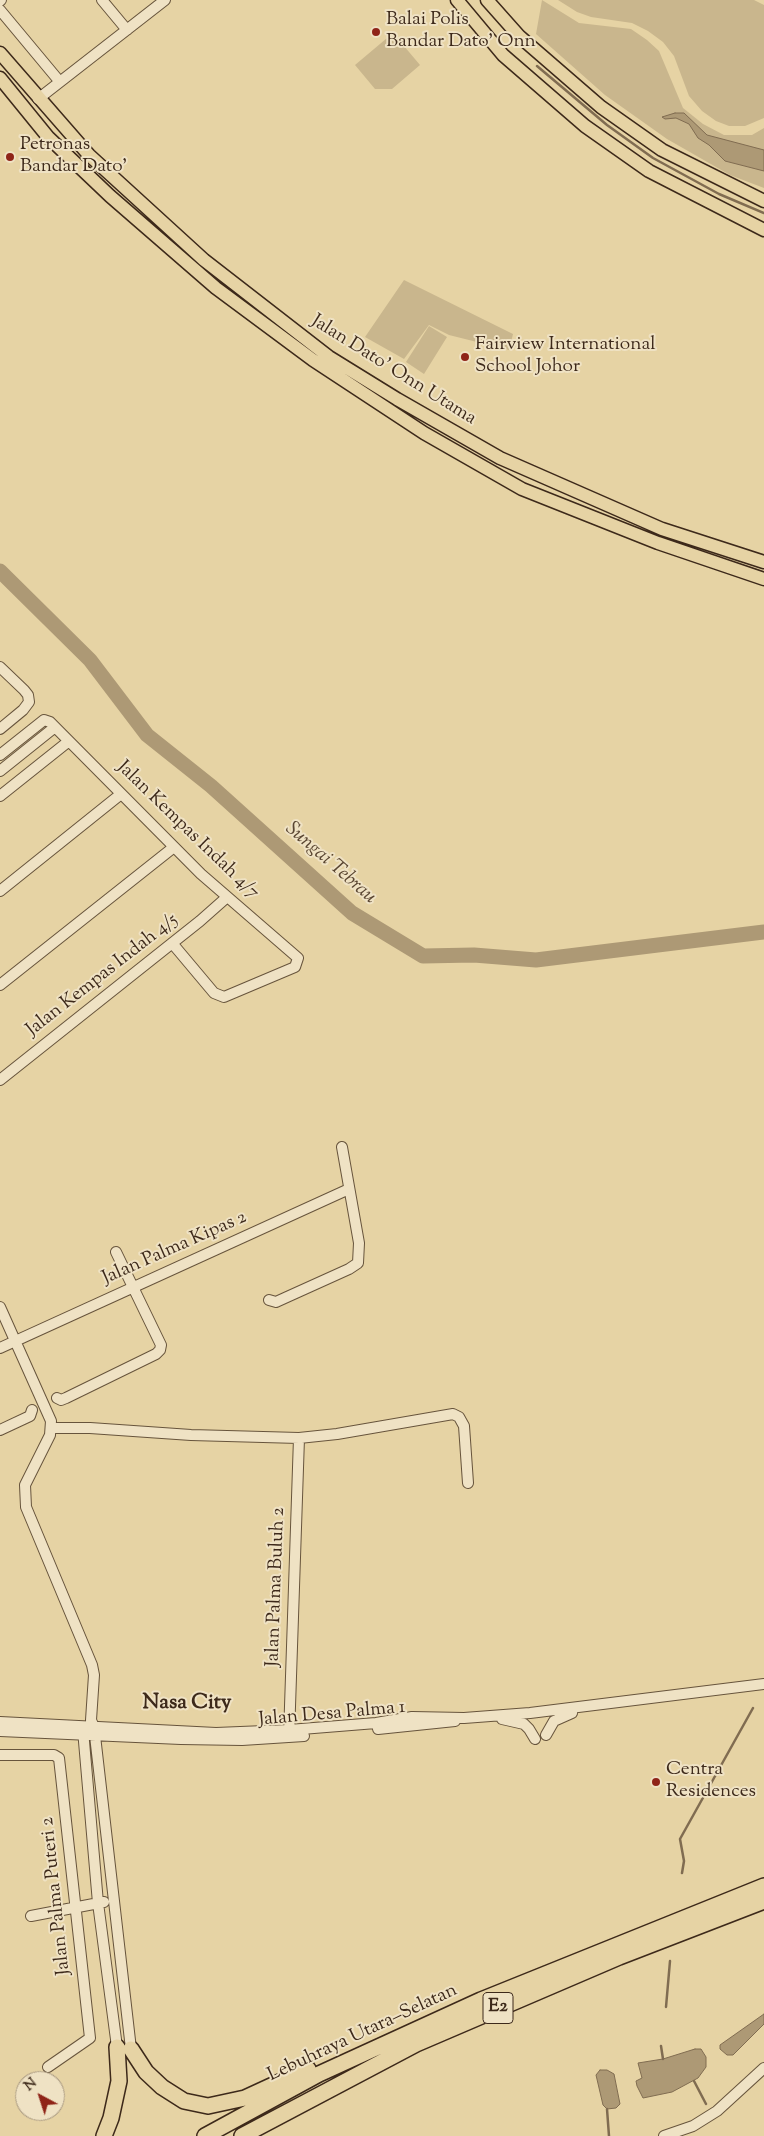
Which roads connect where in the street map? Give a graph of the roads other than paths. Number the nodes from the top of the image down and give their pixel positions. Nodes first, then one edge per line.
1 (102, 0) edge
2 (165, 0) edge
3 (457, 0) edge
4 (487, 0) edge
5 (0, 10) edge
6 (127, 30) junction
7 (0, 53) edge
8 (0, 78) edge
9 (60, 82) junction
10 (38, 99) junction
11 (764, 201) edge
12 (764, 230) edge
13 (500, 458) junction
14 (493, 472) junction
15 (747, 556) junction
16 (764, 558) edge
17 (764, 562) edge
18 (764, 579) edge
19 (0, 668) edge
20 (55, 727) junction
21 (0, 729) edge
22 (69, 741) junction
23 (0, 755) edge
24 (0, 771) edge
25 (121, 794) junction
26 (0, 796) edge
27 (174, 847) junction
28 (0, 891) edge
29 (226, 898) junction
30 (172, 943) junction
31 (0, 985) edge
32 (0, 1080) edge
33 (342, 1147) dead end
34 (349, 1189) junction
35 (116, 1252) dead end
36 (133, 1287) junction
37 (269, 1300) dead end
38 (0, 1307) edge
39 (15, 1341) junction
40 (0, 1348) edge
41 (57, 1398) dead end
42 (32, 1410) dead end
43 (52, 1428) junction
44 (0, 1430) edge
45 (299, 1438) junction
46 (468, 1483) dead end
47 (764, 1684) edge
48 (589, 1707) junction
49 (490, 1717) junction
50 (0, 1722) edge
51 (89, 1729) junction
52 (0, 1731) edge
53 (289, 1734) junction
54 (546, 1735) dead end
55 (535, 1740) dead end
56 (0, 1755) edge
57 (764, 1886) edge
58 (112, 1901) junction
59 (764, 1901) edge
60 (98, 1903) junction
61 (77, 1908) junction
62 (30, 1916) dead end
63 (481, 2000) junction
64 (124, 2048) junction
65 (48, 2067) dead end
66 (764, 2068) edge
67 (104, 2136) edge
68 (205, 2136) edge
69 (242, 2136) edge
70 (664, 2136) edge

1 - 6 street
2 - 6 street
3 - 12 main road
4 - 11 main road
5 - 9 street
6 - 9 street
7 - 10 main road, Jalan Dato' Onn Utama
8 - 14 main road, Jalan Dato' Onn Utama
9 - 10 street
10 - 13 main road, Jalan Dato' Onn Utama
13 - 14 main road
13 - 15 main road, Jalan Dato' Onn Utama
14 - 18 main road, Jalan Dato' Onn Utama
15 - 16 main road
15 - 17 main road, Jalan Dato' Onn Utama
19 - 21 street
20 - 22 street, Jalan Kempas Indah 4/7
20 - 23 street
20 - 24 street
22 - 25 street, Jalan Kempas Indah 4/7
22 - 26 street
25 - 27 street, Jalan Kempas Indah 4/7
25 - 28 street
27 - 29 street, Jalan Kempas Indah 4/7
27 - 31 street
29 - 30 street, Jalan Kempas Indah 4/5
29 - 30 street, Jalan Kempas Indah 4/7
30 - 32 street, Jalan Kempas Indah 4/5
33 - 34 street
34 - 36 street, Jalan Palma Kipas 2
34 - 37 street
35 - 36 street
36 - 39 street, Jalan Palma Kipas 2
36 - 41 street
38 - 39 street
39 - 40 street, Jalan Palma Kipas 2
39 - 43 street
42 - 44 street
43 - 45 street
43 - 51 street
45 - 46 street
45 - 53 street, Jalan Palma Buluh 2
47 - 48 street, Jalan Desa Palma 1
48 - 49 street, Jalan Desa Palma 1
48 - 54 street
49 - 53 street, Jalan Desa Palma 1
49 - 55 street
50 - 51 street
51 - 52 street
51 - 53 street, Jalan Desa Palma 1
51 - 58 street
51 - 60 street
56 - 61 street, Jalan Palma Puteri 2
57 - 63 highway, Lebuhraya Utara–Selatan / E2
58 - 60 street
58 - 64 street
59 - 69 highway, Lebuhraya Utara–Selatan / E2
60 - 61 street
60 - 64 street
61 - 62 street
61 - 65 street, Jalan Palma Puteri 2
63 - 64 highway
63 - 68 highway, Lebuhraya Utara–Selatan / E2
64 - 67 highway
66 - 70 street

